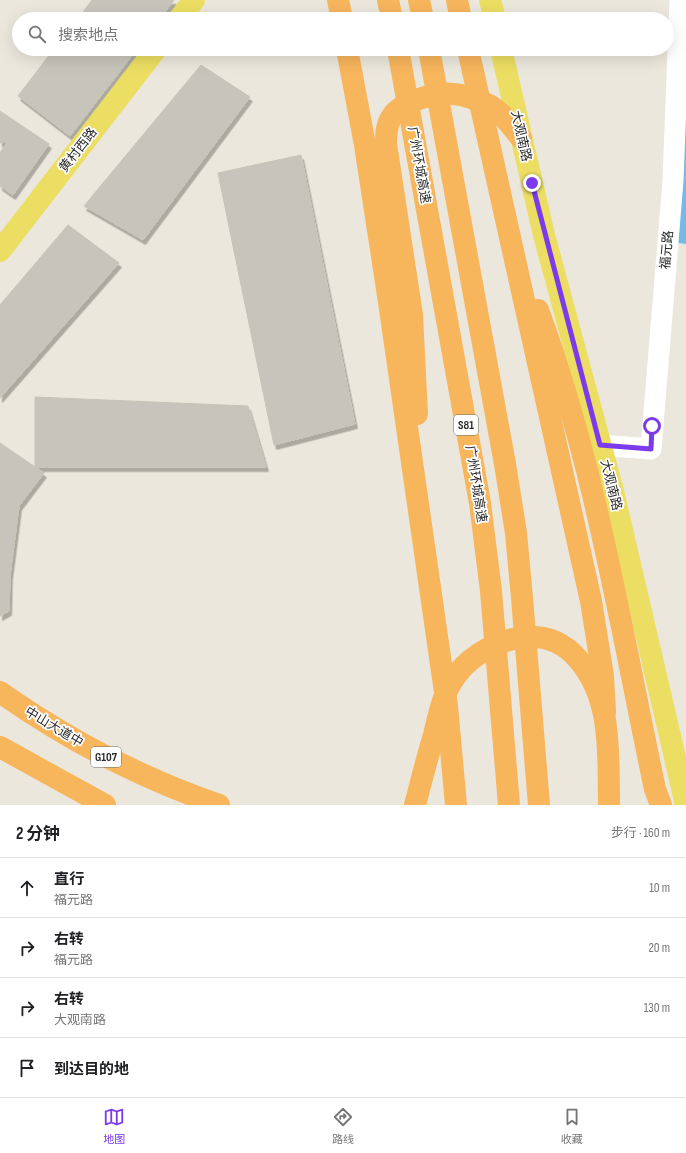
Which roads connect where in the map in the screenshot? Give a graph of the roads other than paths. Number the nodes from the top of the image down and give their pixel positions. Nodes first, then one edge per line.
1 (194, 0) edge
2 (338, 0) edge
3 (388, 0) edge
4 (419, 0) edge
5 (457, 0) edge
6 (490, 0) edge
7 (680, 0) edge
8 (185, 12) edge
9 (341, 12) edge
10 (391, 12) edge
11 (422, 12) edge
12 (460, 12) edge
13 (493, 12) edge
14 (151, 56) edge
15 (348, 56) edge
16 (399, 56) edge
17 (430, 56) edge
18 (470, 56) edge
19 (503, 56) edge
20 (521, 138) junction
21 (508, 228) junction
22 (0, 251) edge
23 (600, 445) junction
24 (431, 599) junction
25 (0, 692) edge
26 (604, 712) junction
27 (0, 747) edge
28 (105, 805) edge
29 (219, 805) edge
30 (415, 805) edge
31 (456, 805) edge
32 (509, 805) edge
33 (539, 805) edge
34 (609, 805) edge
35 (661, 805) edge
36 (686, 805) edge

1 - 8 main road
2 - 9 highway
3 - 10 highway
4 - 11 highway
5 - 12 highway
6 - 13 main road
7 - 23 street, 福元路
14 - 22 main road, 黄村西路
15 - 24 highway
16 - 32 highway, 广州环城高速 / S81
17 - 33 highway, S81
18 - 21 highway
19 - 20 main road, 大观南路
20 - 23 main road, 大观南路
20 - 24 highway
21 - 26 highway
21 - 35 highway
23 - 36 main road, 大观南路
24 - 31 highway
25 - 29 highway, 中山大道中 / G107
26 - 30 highway
26 - 34 highway
27 - 28 highway

